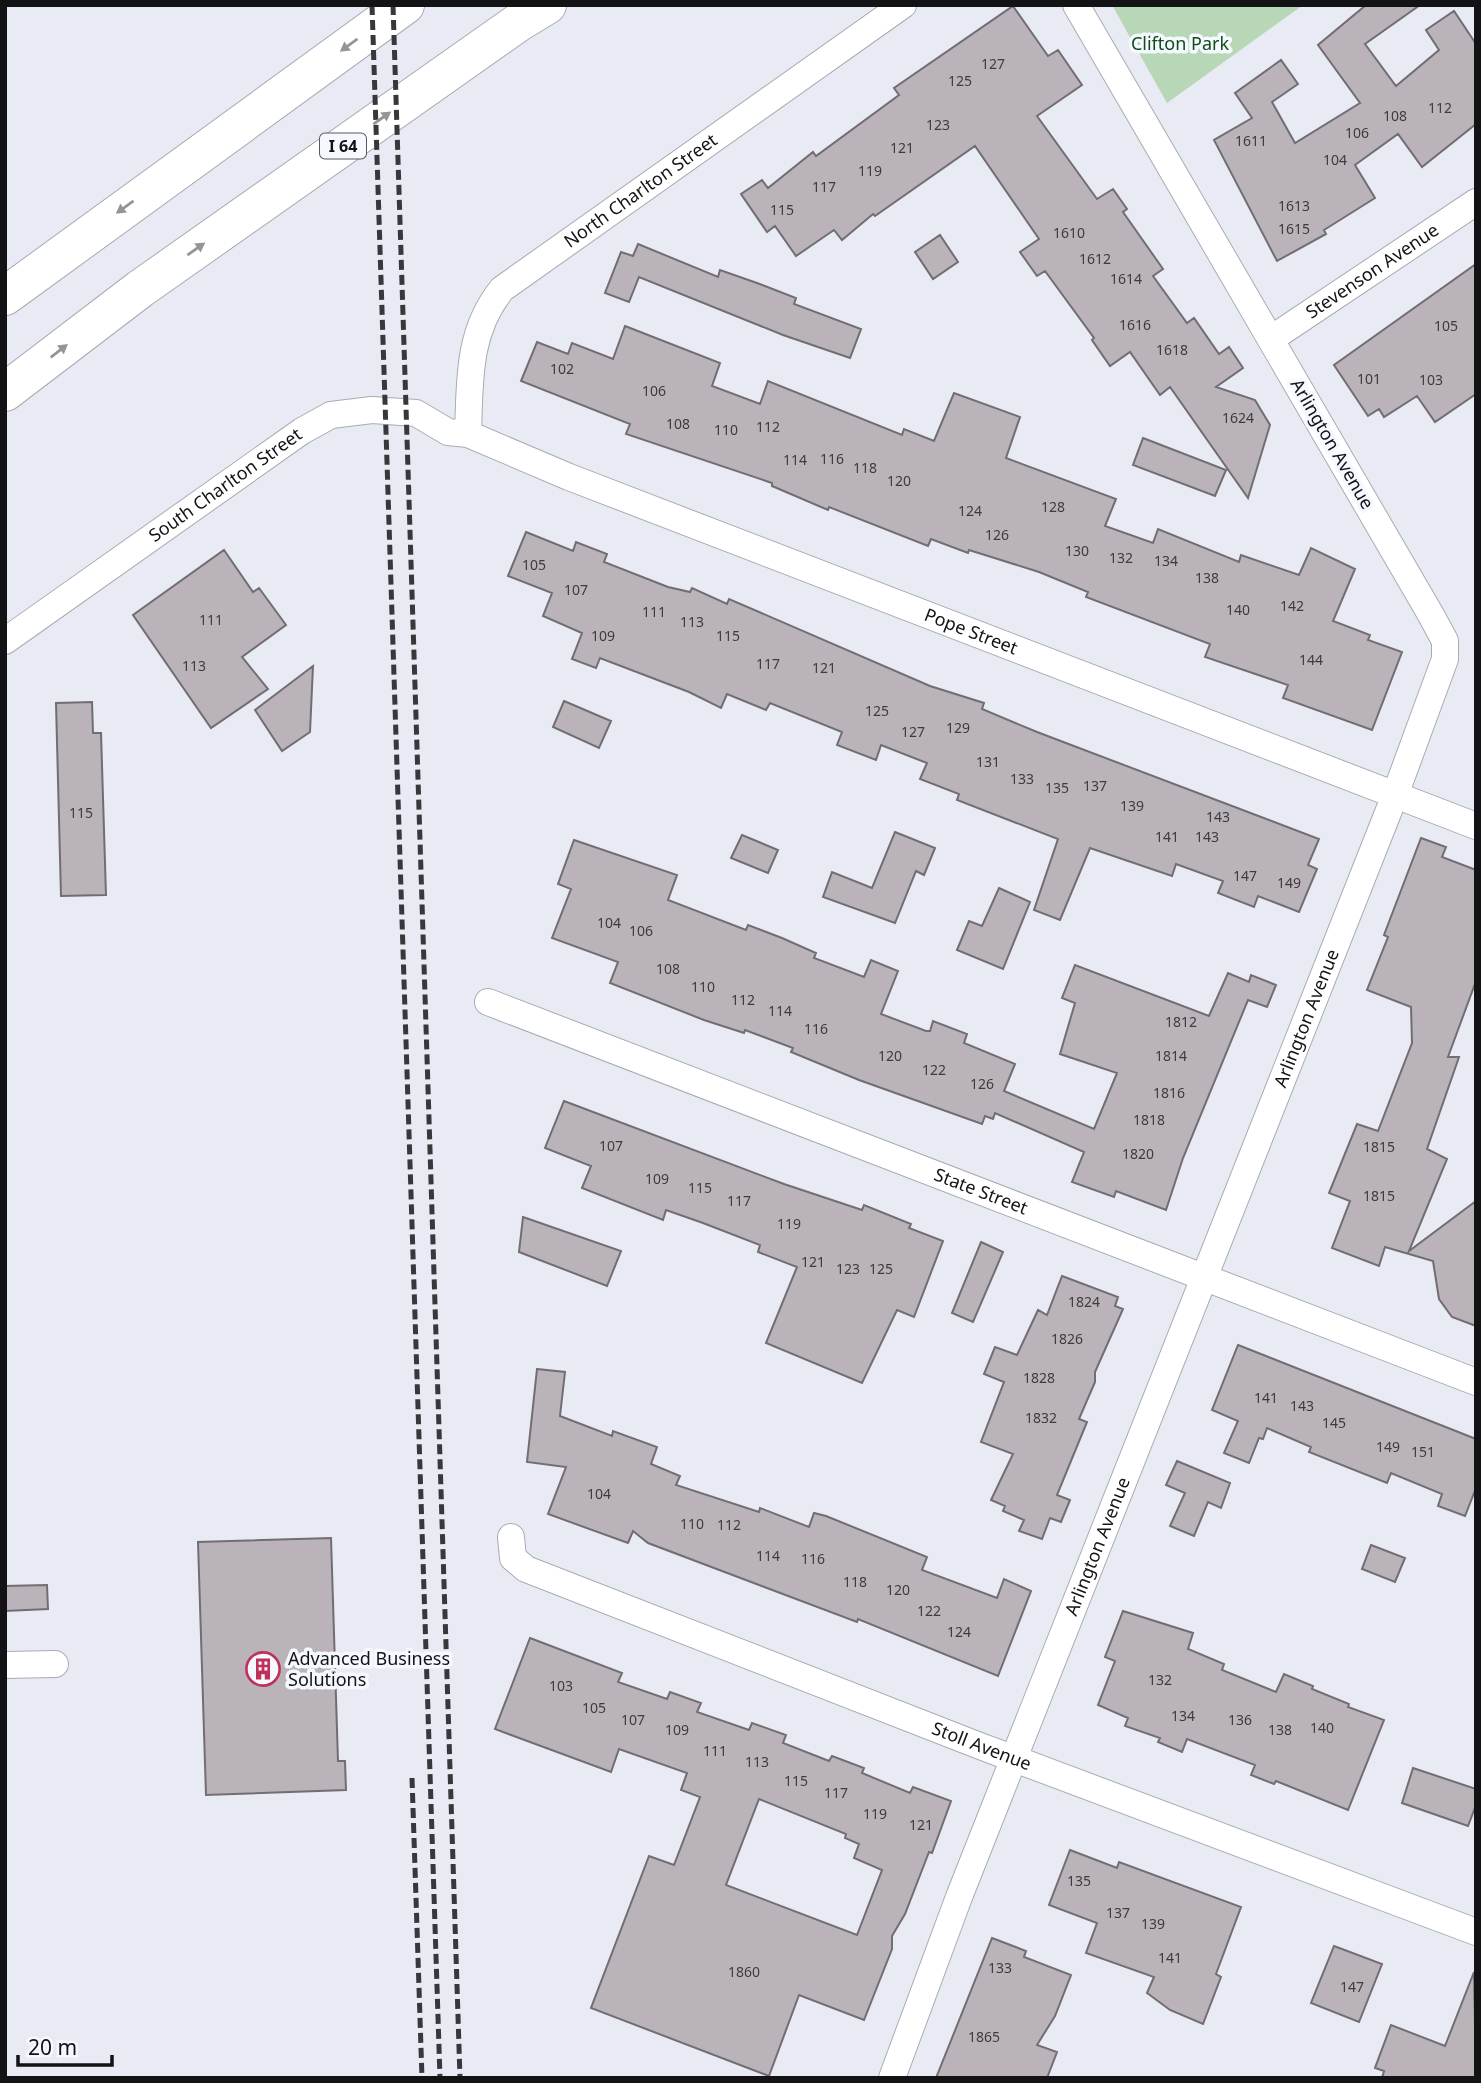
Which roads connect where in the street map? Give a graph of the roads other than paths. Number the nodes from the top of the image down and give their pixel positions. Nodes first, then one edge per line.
1 (405, 5) edge
2 (547, 5) edge
3 (903, 5) edge
4 (1076, 5) edge
5 (1476, 202) edge
6 (5, 296) edge
7 (1271, 339) junction
8 (5, 392) edge
9 (468, 434) junction
10 (5, 640) edge
11 (1395, 795) junction
12 (1476, 826) edge
13 (488, 1002) dead end
14 (1205, 1277) junction
15 (1476, 1382) edge
16 (511, 1537) dead end
17 (55, 1664) dead end
18 (5, 1665) edge
19 (1015, 1758) junction
20 (1476, 1932) edge
21 (892, 2078) edge

1 -> 6 highway
8 -> 2 highway, I 64
3 - 9 street, North Charlton Street
4 - 7 street, Arlington Avenue
5 - 7 street, Stevenson Avenue
7 - 11 street, Arlington Avenue
9 - 10 street, South Charlton Street
9 - 11 street, Pope Street
11 - 12 street, Pope Street
11 - 14 street, Arlington Avenue
13 - 14 street, State Street
14 - 15 street, State Street
14 - 19 street, Arlington Avenue
16 - 19 street, Stoll Avenue
17 - 18 street
19 - 20 street, Stoll Avenue
19 - 21 street, Arlington Avenue

